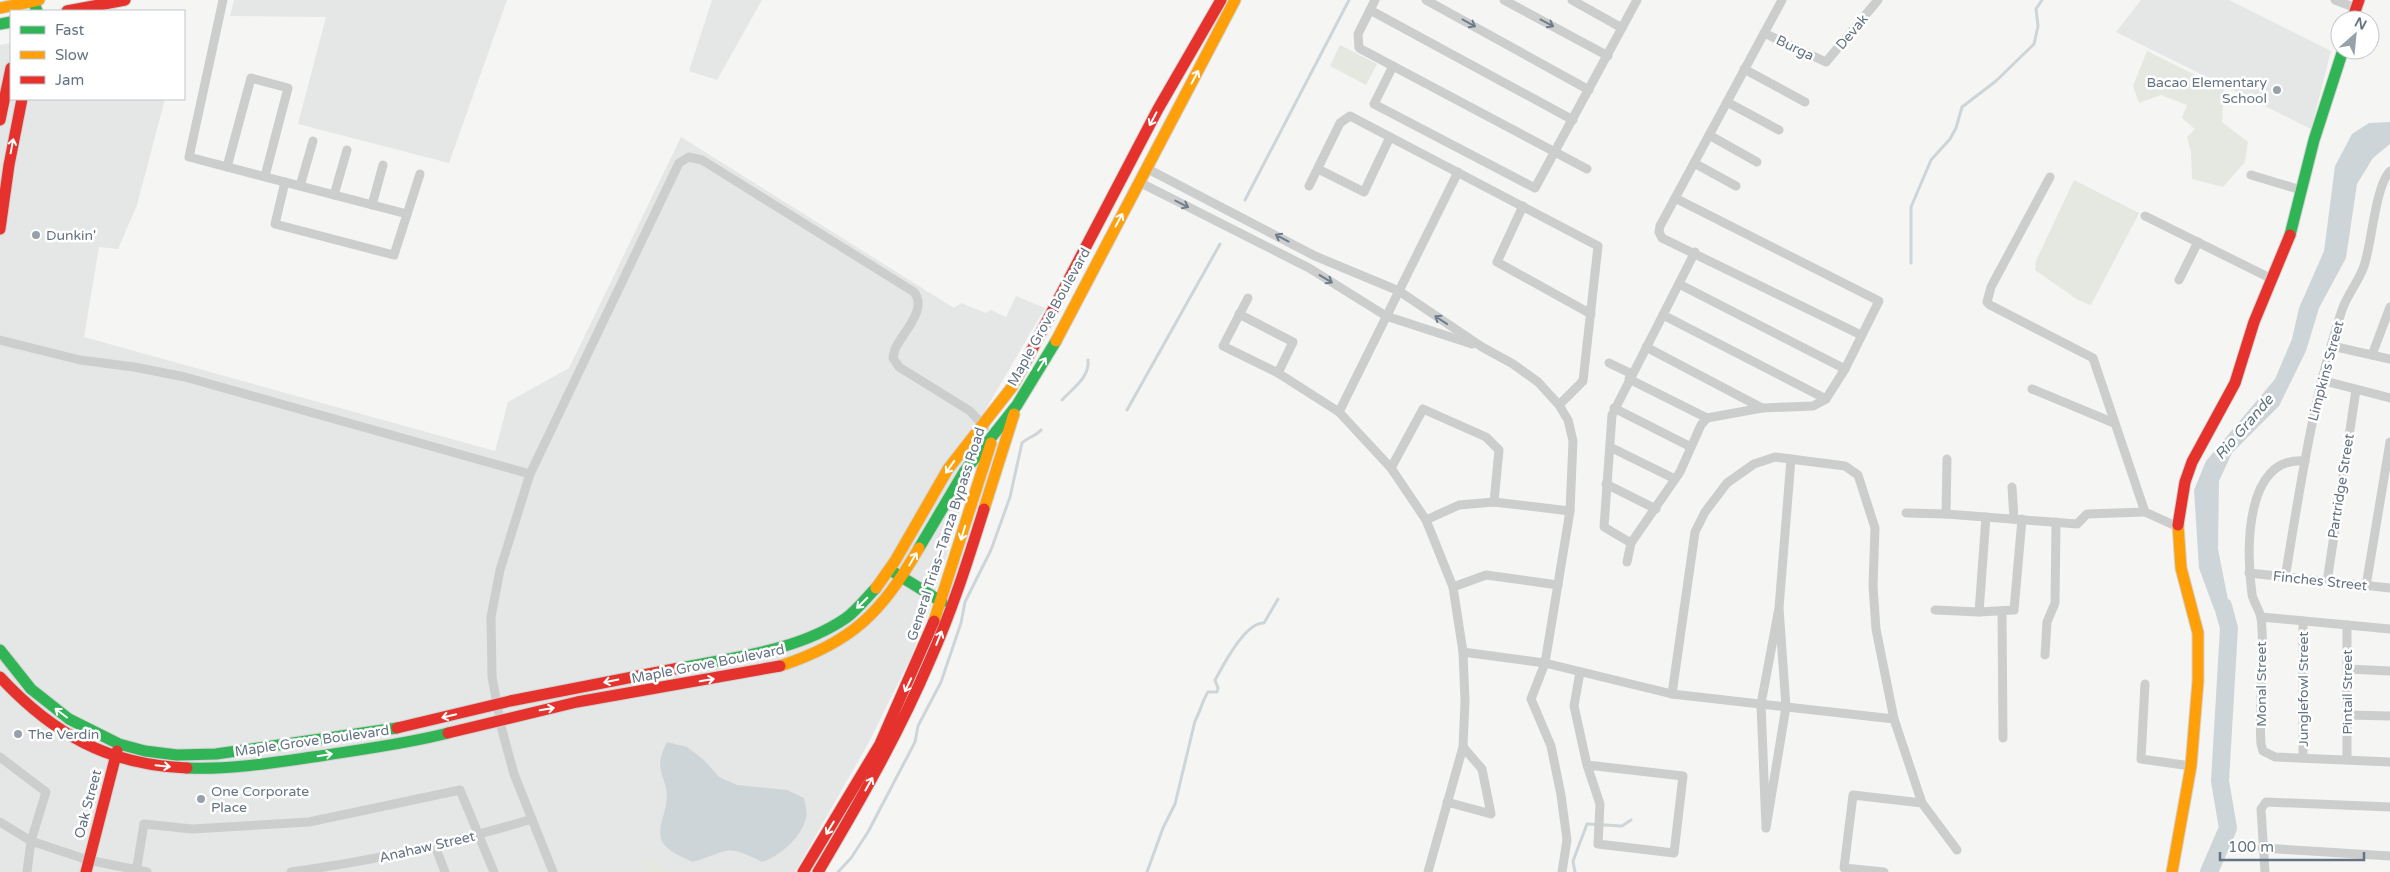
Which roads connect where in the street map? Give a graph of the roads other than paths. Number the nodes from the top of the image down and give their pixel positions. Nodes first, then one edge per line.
1 (125, 0) edge
2 (222, 0) edge
3 (1221, 0) edge
4 (1243, 0) edge
5 (1375, 0) edge
6 (1426, 0) edge
7 (1504, 0) edge
8 (1572, 0) edge
9 (1637, 0) edge
10 (1782, 0) edge
11 (1878, 0) edge
12 (2335, 0) edge
13 (1233, 4) edge
14 (2357, 4) edge
15 (34, 6) edge
16 (0, 8) edge
17 (73, 10) edge
18 (1370, 10) junction
19 (1622, 28) junction
20 (1764, 33) junction
21 (1608, 56) junction
22 (2340, 60) edge
23 (1826, 62) joint
24 (1393, 66) junction
25 (1744, 69) junction
26 (10, 73) edge
27 (1589, 90) junction
28 (22, 100) edge
29 (1727, 102) junction
30 (1805, 102) dead end
31 (0, 120) edge
32 (1573, 120) junction
33 (1779, 130) dead end
34 (1709, 135) junction
35 (1390, 137) junction
36 (313, 141) dead end
37 (347, 150) dead end
38 (1556, 152) junction
39 (1757, 162) dead end
40 (1694, 163) junction
41 (383, 165) dead end
42 (227, 167) junction
43 (1146, 168) junction
44 (1318, 169) junction
45 (1587, 169) dead end
46 (2389, 171) edge
47 (1458, 172) junction
48 (420, 174) dead end
49 (2251, 175) dead end
50 (264, 176) junction
51 (2050, 177) dead end
52 (286, 182) junction
53 (1139, 182) junction
54 (300, 186) junction
55 (1309, 186) dead end
56 (1736, 186) dead end
57 (2301, 190) junction
58 (334, 195) junction
59 (1675, 198) junction
60 (372, 205) junction
61 (1523, 206) junction
62 (407, 214) junction
63 (2145, 216) dead end
64 (0, 229) edge
65 (2198, 242) junction
66 (1695, 252) junction
67 (1315, 256) junction
68 (1309, 268) junction
69 (2272, 278) junction
70 (2179, 280) dead end
71 (1679, 284) junction
72 (1399, 291) junction
73 (1248, 298) dead end
74 (2390, 307) edge
75 (1239, 314) junction
76 (1591, 314) junction
77 (1663, 315) junction
78 (1386, 316) junction
79 (1861, 335) junction
80 (0, 340) edge
81 (2332, 346) junction
82 (1482, 347) junction
83 (1646, 347) junction
84 (2372, 355) junction
85 (2390, 359) edge
86 (1609, 363) dead end
87 (1845, 369) junction
88 (1278, 373) junction
89 (1630, 376) junction
90 (2321, 380) junction
91 (1012, 387) junction
92 (2032, 389) dead end
93 (2356, 390) junction
94 (2390, 398) edge
95 (1826, 399) junction
96 (1559, 405) junction
97 (1017, 406) junction
98 (1614, 408) junction
99 (1762, 408) junction
100 (1339, 412) junction
101 (1707, 418) junction
102 (2114, 422) junction
103 (983, 424) junction
104 (993, 435) junction
105 (2390, 442) edge
106 (1610, 447) junction
107 (1691, 447) junction
108 (1791, 459) junction
109 (1947, 459) dead end
110 (2304, 461) junction
111 (1391, 468) junction
112 (530, 474) junction
113 (1675, 479) junction
114 (1606, 484) junction
115 (2012, 487) dead end
116 (1494, 502) junction
117 (1656, 509) junction
118 (1570, 511) junction
119 (2145, 512) junction
120 (1906, 513) dead end
121 (1946, 514) junction
122 (1986, 517) junction
123 (2018, 519) junction
124 (1426, 520) junction
125 (2056, 522) junction
126 (2178, 527) junction
127 (1631, 543) junction
128 (1627, 562) dead end
129 (890, 570) junction
130 (2249, 573) junction
131 (902, 577) junction
132 (2285, 578) junction
133 (2326, 582) junction
134 (1558, 585) junction
135 (1454, 586) junction
136 (2366, 586) junction
137 (2390, 588) edge
138 (942, 602) junction
139 (1779, 608) junction
140 (1935, 610) dead end
141 (2002, 611) junction
142 (1979, 612) junction
143 (2261, 617) junction
144 (2303, 621) junction
145 (2347, 625) junction
146 (2390, 629) edge
147 (0, 650) edge
148 (1463, 652) junction
149 (2045, 655) dead end
150 (1545, 663) junction
151 (2346, 669) junction
152 (2390, 671) edge
153 (1580, 672) junction
154 (0, 677) edge
155 (2145, 684) dead end
156 (1672, 694) junction
157 (496, 704) junction
158 (1761, 704) junction
159 (1786, 707) junction
160 (2347, 715) junction
161 (2390, 716) edge
162 (500, 719) junction
163 (1894, 719) junction
164 (2003, 738) dead end
165 (119, 744) junction
166 (1463, 747) junction
167 (0, 757) edge
168 (116, 758) junction
169 (2302, 758) junction
170 (2347, 760) junction
171 (2390, 762) edge
172 (1587, 765) junction
173 (2192, 766) junction
174 (1447, 802) junction
175 (1922, 803) junction
176 (2390, 808) edge
177 (532, 818) junction
178 (0, 822) edge
179 (478, 835) junction
180 (31, 841) junction
181 (435, 846) junction
182 (2262, 848) junction
183 (1957, 850) dead end
184 (2390, 856) edge
185 (88, 860) junction
186 (348, 868) edge
187 (136, 871) edge
188 (27, 872) edge
189 (86, 872) edge
190 (147, 872) edge
191 (291, 872) edge
192 (445, 872) edge
193 (494, 872) edge
194 (553, 872) edge
195 (803, 872) edge
196 (818, 872) edge
197 (1428, 872) edge
198 (1562, 872) edge
199 (1884, 872) edge
200 (2172, 872) edge
201 (2265, 872) edge

1 - 17 main road
2 - 42 street
3 -> 91 main road, Maple Grove Boulevard
4 - 13 main road, Maple Grove Boulevard
5 - 18 street
6 -> 27 street
7 -> 21 street
8 - 19 street
9 - 19 street
10 - 20 street
11 - 23 street, Devak
12 - 14 street
43 -> 13 main road, Maple Grove Boulevard
15 - 16 main road
18 - 24 street
18 - 32 street
19 - 21 street
20 - 23 street, Burga
20 - 25 street
21 - 27 street
22 - 57 main road
24 - 38 street
24 - 38 street
25 - 29 street
25 - 30 street
26 - 31 main road
27 - 32 street
64 -> 28 main road
29 - 33 street
29 - 34 street
32 - 38 street
34 - 39 street
34 - 40 street
35 - 44 street
35 - 44 street
35 - 47 street
36 - 54 street
37 - 58 street
38 - 45 street
40 - 56 street
40 - 59 street
41 - 60 street
42 - 50 street
42 - 50 street
43 - 53 main road, Maple Grove Boulevard
67 -> 43 street
44 - 55 street
46 - 81 street, Limpkins Street
47 - 61 street
47 - 72 street
48 - 62 street
49 - 57 street
50 - 52 street
51 - 102 street
52 - 54 street
52 - 62 street
53 -> 68 street
97 -> 53 main road, Maple Grove Boulevard
54 - 58 street
57 - 69 main road
58 - 60 street
59 - 66 street
59 - 79 street
60 - 62 street
61 - 76 street
61 - 76 street
63 - 65 street
65 - 69 street
65 - 70 street
66 - 71 street
66 - 79 street
67 - 68 street
67 - 72 street
68 -> 78 street
69 - 126 main road
71 - 77 street
71 - 87 street
72 - 78 street
82 -> 72 street
73 - 75 street
74 - 84 street
75 - 88 street
75 - 88 street
76 - 96 street
77 - 83 street
77 - 95 street
78 - 82 street
78 - 100 street
79 - 87 street
80 - 112 street
81 - 84 street
81 - 90 street, Limpkins Street
82 - 96 street
83 - 89 street
83 - 99 street
84 - 85 street
86 - 89 street
87 - 95 street
88 - 100 street
89 - 98 street
89 - 101 street
90 - 93 street
90 - 110 street, Limpkins Street
91 - 103 main road, Maple Grove Boulevard
91 - 104 main road, General Trias–Tanza Bypass Road
92 - 102 street
93 - 94 street
93 - 133 street, Partridge Street
95 - 99 street
96 - 118 street
97 - 104 main road, Maple Grove Boulevard
196 -> 97 main road, General Trias–Tanza Bypass Road
98 - 106 street
98 - 107 street
99 - 101 street
100 - 111 street
101 - 107 street
102 - 119 street
103 - 104 street
103 - 112 street
103 -> 129 main road, Maple Grove Boulevard
131 -> 104 main road, Maple Grove Boulevard
104 -> 138 main road, General Trias–Tanza Bypass Road
105 - 136 street
106 - 113 street
106 - 114 street
107 - 113 street
108 - 139 street
108 - 156 street
108 - 163 street
109 - 121 street
110 - 130 street
110 - 132 street, Limpkins Street
111 - 116 street
111 - 124 street
112 - 157 street
113 - 117 street
114 - 117 street
114 - 127 street
115 - 123 street
116 - 118 street
116 - 124 street
117 - 127 street
118 - 134 street
119 - 125 street
119 - 126 street
120 - 121 street
121 - 122 street
122 - 123 street
122 - 142 street
123 - 125 street
123 - 141 street
124 - 135 street
125 - 149 street
126 - 173 main road
127 - 128 street
129 - 131 main road
129 -> 157 main road, Maple Grove Boulevard
130 - 132 street, Finches Street
130 - 143 street
131 - 138 main road
162 -> 131 main road, Maple Grove Boulevard
132 - 133 street, Finches Street
133 - 136 street, Finches Street
134 - 135 street
134 - 150 street
135 - 148 street
136 - 137 street, Finches Street
138 -> 195 main road, General Trias–Tanza Bypass Road
139 - 158 street
139 - 159 street
140 - 142 street
141 - 142 street
141 - 164 street
143 - 144 street
143 - 169 street, Monal Street
144 - 145 street
144 - 169 street, Junglefowl Street
145 - 146 street
145 - 151 street, Pintail Street
165 -> 147 main road, Maple Grove Boulevard
148 - 150 street
148 - 166 street
150 - 153 street
150 - 198 street
151 - 152 street
151 - 160 street, Pintail Street
153 - 156 street
153 - 172 street
154 - 168 main road, Maple Grove Boulevard
155 - 173 street
156 - 158 street
157 - 162 street
157 -> 165 main road, Maple Grove Boulevard
158 - 159 street
158 - 159 street
159 - 163 street
160 - 161 street
160 - 170 street, Pintail Street
168 -> 162 main road, Maple Grove Boulevard
162 - 177 street
163 - 175 street
165 - 168 main road, Oak Street
166 - 174 street
166 - 174 street
167 - 180 street
168 - 185 main road, Oak Street
169 - 170 street
170 - 171 street
172 - 172 street
173 - 200 main road
174 - 197 street
175 - 183 street
175 - 199 street
176 - 182 street
177 - 179 street, Anahaw Street
177 - 194 street
178 - 180 street
179 - 181 street, Anahaw Street
179 - 187 street
179 - 193 street
180 - 185 street
180 - 188 street
181 - 186 street, Anahaw Street
181 - 192 street
182 - 184 street
182 - 201 street
185 - 187 street
185 - 189 main road, Oak Street
186 - 191 street, Anahaw Street
187 - 190 street

